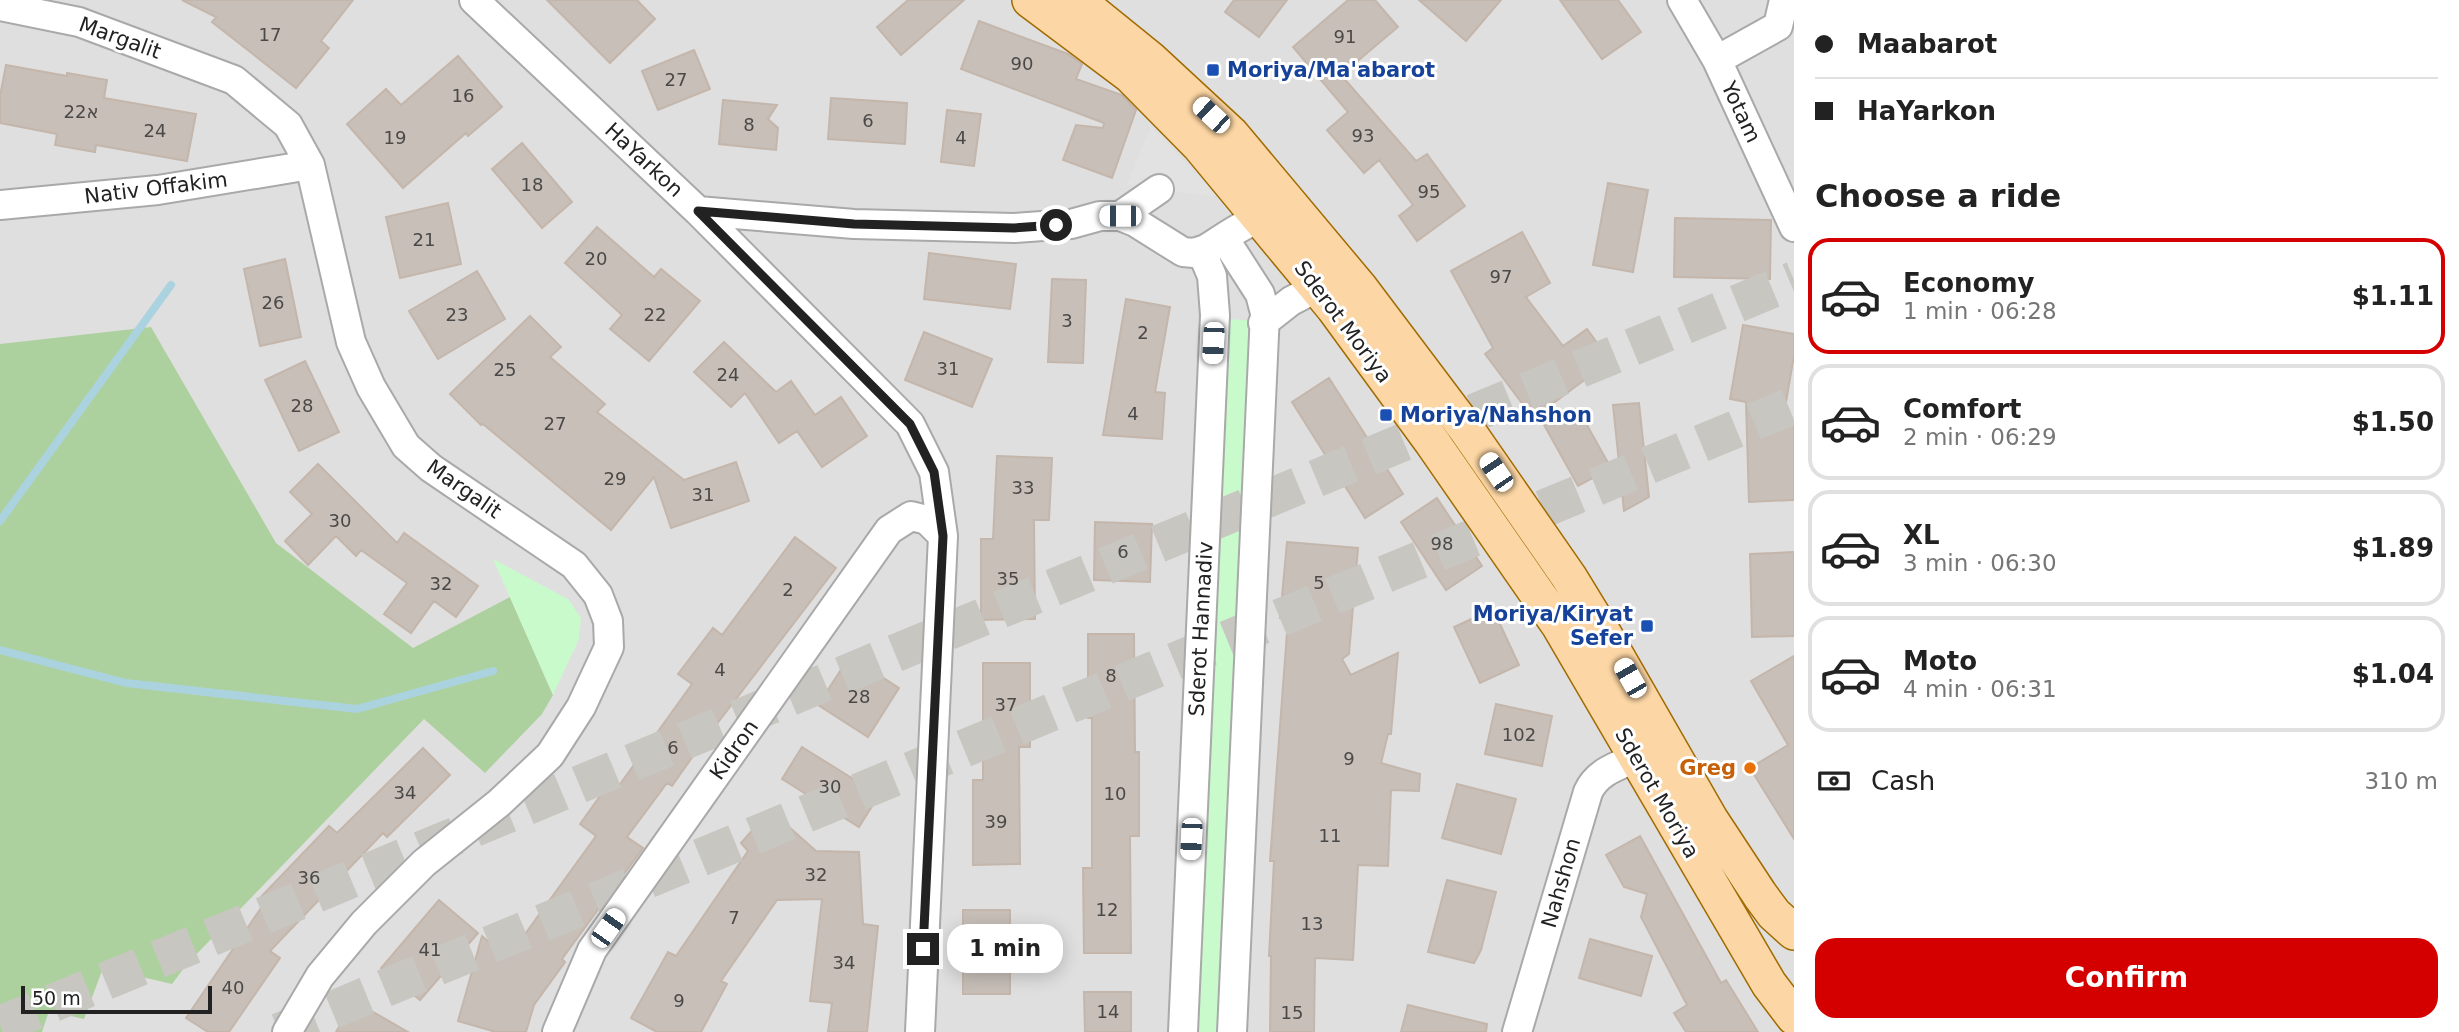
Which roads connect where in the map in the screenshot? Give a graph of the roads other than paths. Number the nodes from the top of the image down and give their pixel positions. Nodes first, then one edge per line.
1 (474, 0) edge
2 (1030, 0) edge
3 (1077, 0) edge
4 (1682, 0) edge
5 (1784, 0) edge
6 (0, 6) edge
7 (1717, 60) junction
8 (310, 165) junction
9 (1159, 189) dead end
10 (0, 205) edge
11 (698, 211) junction
12 (1120, 216) junction
13 (1260, 219) junction
14 (1794, 227) edge
15 (1312, 232) junction
16 (1215, 243) junction
17 (1318, 287) junction
18 (1263, 323) junction
19 (943, 536) junction
20 (1636, 758) junction
21 (1794, 932) edge
22 (1794, 1017) edge
23 (288, 1032) edge
24 (557, 1032) edge
25 (920, 1032) edge
26 (1183, 1032) edge
27 (1231, 1032) edge
28 (1517, 1032) edge

1 - 11 street, HaYarkon
2 - 13 main road, Sderot Moriya
3 - 15 main road, Sderot Moriya
4 - 7 street, Yotam
5 - 7 street
6 - 8 street, Margalit
7 - 14 street, Yotam
8 - 10 street, Nativ Offakim
8 - 23 street, Margalit
9 - 12 street
11 - 12 street
11 - 19 street, HaYarkon
12 - 16 street
13 - 15 street
13 - 16 street
13 - 17 main road, Sderot Moriya
15 - 21 main road, Sderot Moriya
16 - 18 street
16 - 26 street, Sderot Hannadiv
17 - 18 street
17 - 20 main road, Sderot Moriya
18 - 27 street
19 - 24 street, Kidron
19 - 25 street, HaYarkon
20 - 22 main road, Sderot Moriya
20 - 28 street, Nahshon

